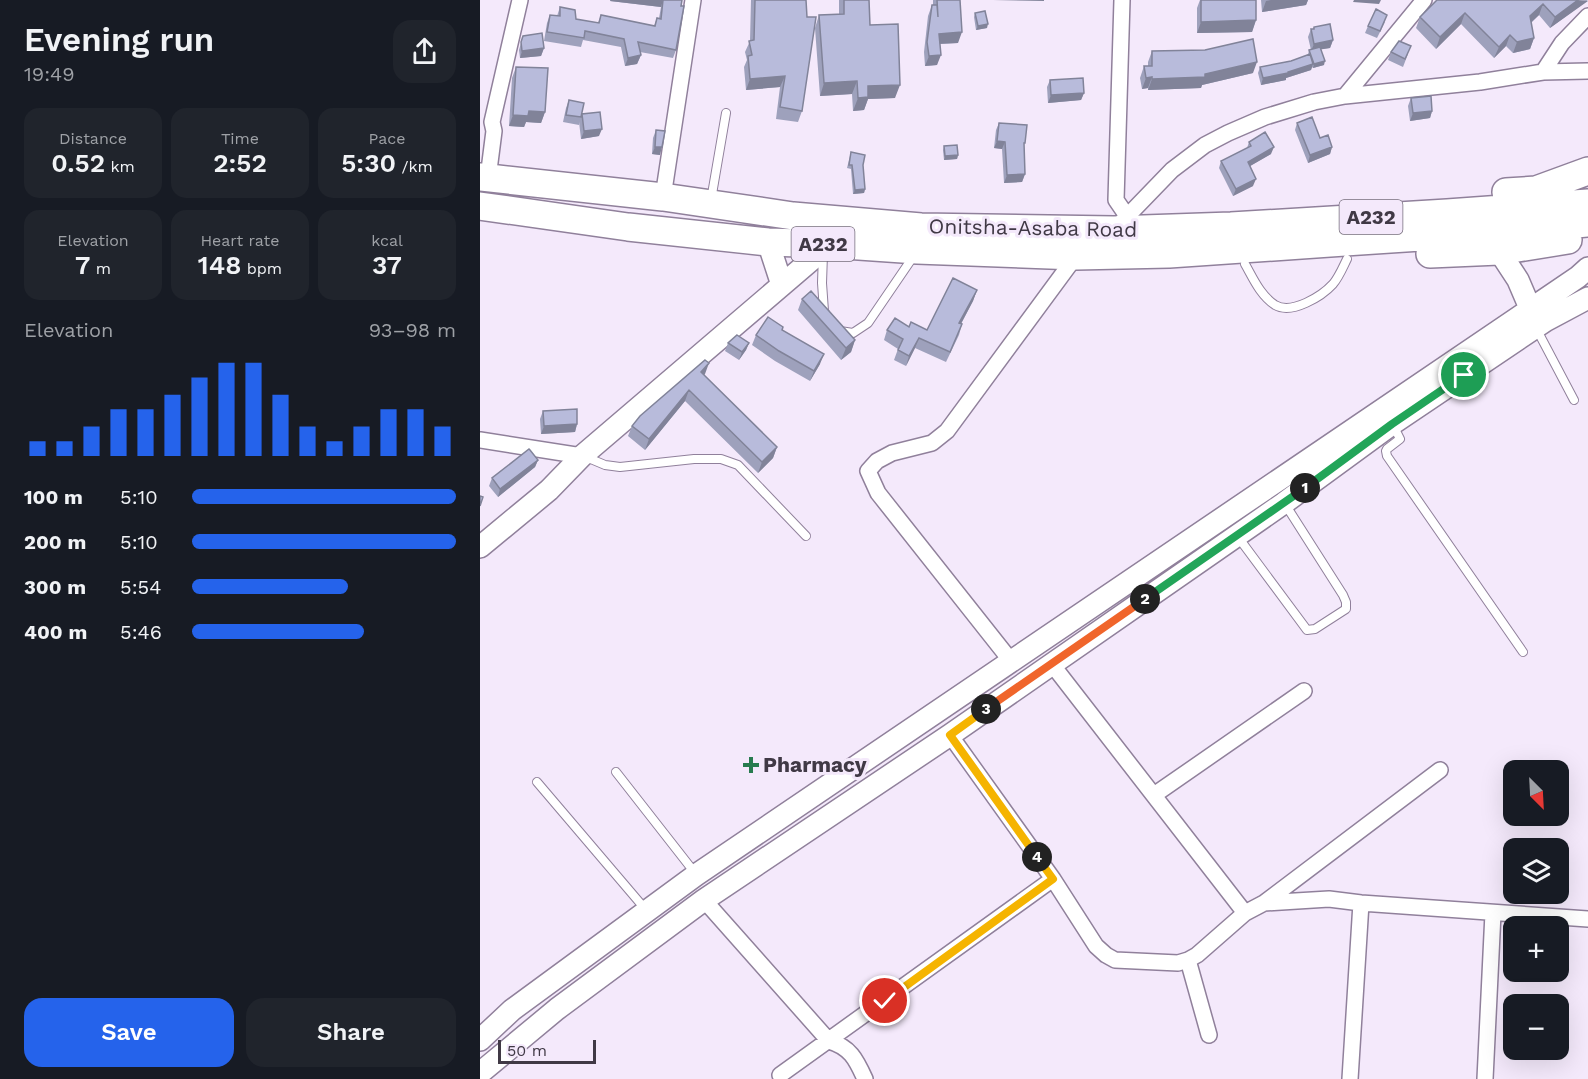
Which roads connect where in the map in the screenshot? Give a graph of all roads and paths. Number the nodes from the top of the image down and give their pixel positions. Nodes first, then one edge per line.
1 (520, 0) edge
2 (693, 0) edge
3 (1122, 0) edge
4 (1424, 0) edge
5 (1588, 15) edge
6 (1588, 71) edge
7 (1544, 72) junction
8 (1345, 96) junction
9 (726, 113) dead end
10 (1588, 171) edge
11 (484, 178) edge
12 (526, 183) junction
13 (663, 197) junction
14 (1588, 202) edge
15 (710, 204) junction
16 (480, 206) edge
17 (526, 213) junction
18 (1121, 223) junction
19 (1588, 223) edge
20 (1155, 229) junction
21 (1588, 236) edge
22 (768, 242) junction
23 (827, 247) junction
24 (917, 250) junction
25 (1499, 250) junction
26 (1169, 254) junction
27 (1076, 256) junction
28 (1347, 259) junction
29 (1245, 264) junction
30 (1588, 268) edge
31 (782, 285) junction
32 (1588, 298) edge
33 (1533, 317) junction
34 (1574, 400) dead end
35 (1392, 424) junction
36 (480, 440) edge
37 (582, 456) junction
38 (1284, 503) junction
39 (806, 536) dead end
40 (1237, 536) junction
41 (480, 547) edge
42 (1523, 652) dead end
43 (1011, 661) junction
44 (1051, 663) junction
45 (1304, 691) dead end
46 (950, 735) junction
47 (1440, 770) dead end
48 (616, 772) dead end
49 (537, 782) dead end
50 (1154, 795) junction
51 (696, 875) junction
52 (1053, 879) junction
53 (704, 900) junction
54 (1264, 903) junction
55 (1361, 903) junction
56 (647, 911) junction
57 (1245, 913) junction
58 (1493, 913) junction
59 (1588, 919) edge
60 (1188, 960) junction
61 (1209, 1035) dead end
62 (480, 1040) edge
63 (829, 1041) junction
64 (480, 1073) edge
65 (780, 1075) dead end
66 (865, 1079) edge
67 (1350, 1079) edge
68 (1485, 1079) edge

1 - 11 street
2 - 13 street
3 - 18 street
4 - 8 street
5 - 7 street
6 - 7 street
7 - 8 street
8 - 18 street
9 - 15 lane
10 - 20 highway
11 - 12 highway, Onitsha-Asaba Road / A232
12 - 13 highway, Onitsha-Asaba Road / A232
12 - 17 highway
13 - 15 highway, Onitsha-Asaba Road / A232
14 - 20 highway, Onitsha-Asaba Road / A232
15 - 18 highway, Onitsha-Asaba Road / A232
16 - 17 highway, A232
17 - 22 highway, A232
18 - 20 highway, Onitsha-Asaba Road / A232
19 - 26 highway, A232
21 - 25 highway
22 - 23 highway, A232
22 - 31 main road
23 - 24 highway, A232
23 - 24 lane
23 - 31 main road
24 - 27 highway, A232
25 - 28 highway
25 - 33 main road
26 - 27 highway, A232
26 - 29 highway
27 - 43 street
28 - 29 highway
28 - 29 lane
30 - 33 main road
31 - 37 main road
32 - 33 main road
33 - 34 lane
33 - 35 main road
33 - 43 main road
35 - 38 main road
35 - 42 lane
36 - 37 street
37 - 39 lane
37 - 41 main road
38 - 40 main road
38 - 40 lane
40 - 44 main road
43 - 51 main road
44 - 46 main road
44 - 50 street
45 - 50 street
46 - 52 street
46 - 53 main road
47 - 54 street
48 - 51 lane
49 - 56 lane
50 - 57 street
51 - 56 main road
52 - 60 street
52 - 63 street
53 - 63 street
53 - 64 main road
54 - 55 street
54 - 57 street
55 - 58 street
55 - 67 street
56 - 62 main road
57 - 60 street
58 - 59 street
58 - 68 street
60 - 61 street
63 - 65 street
63 - 66 street

